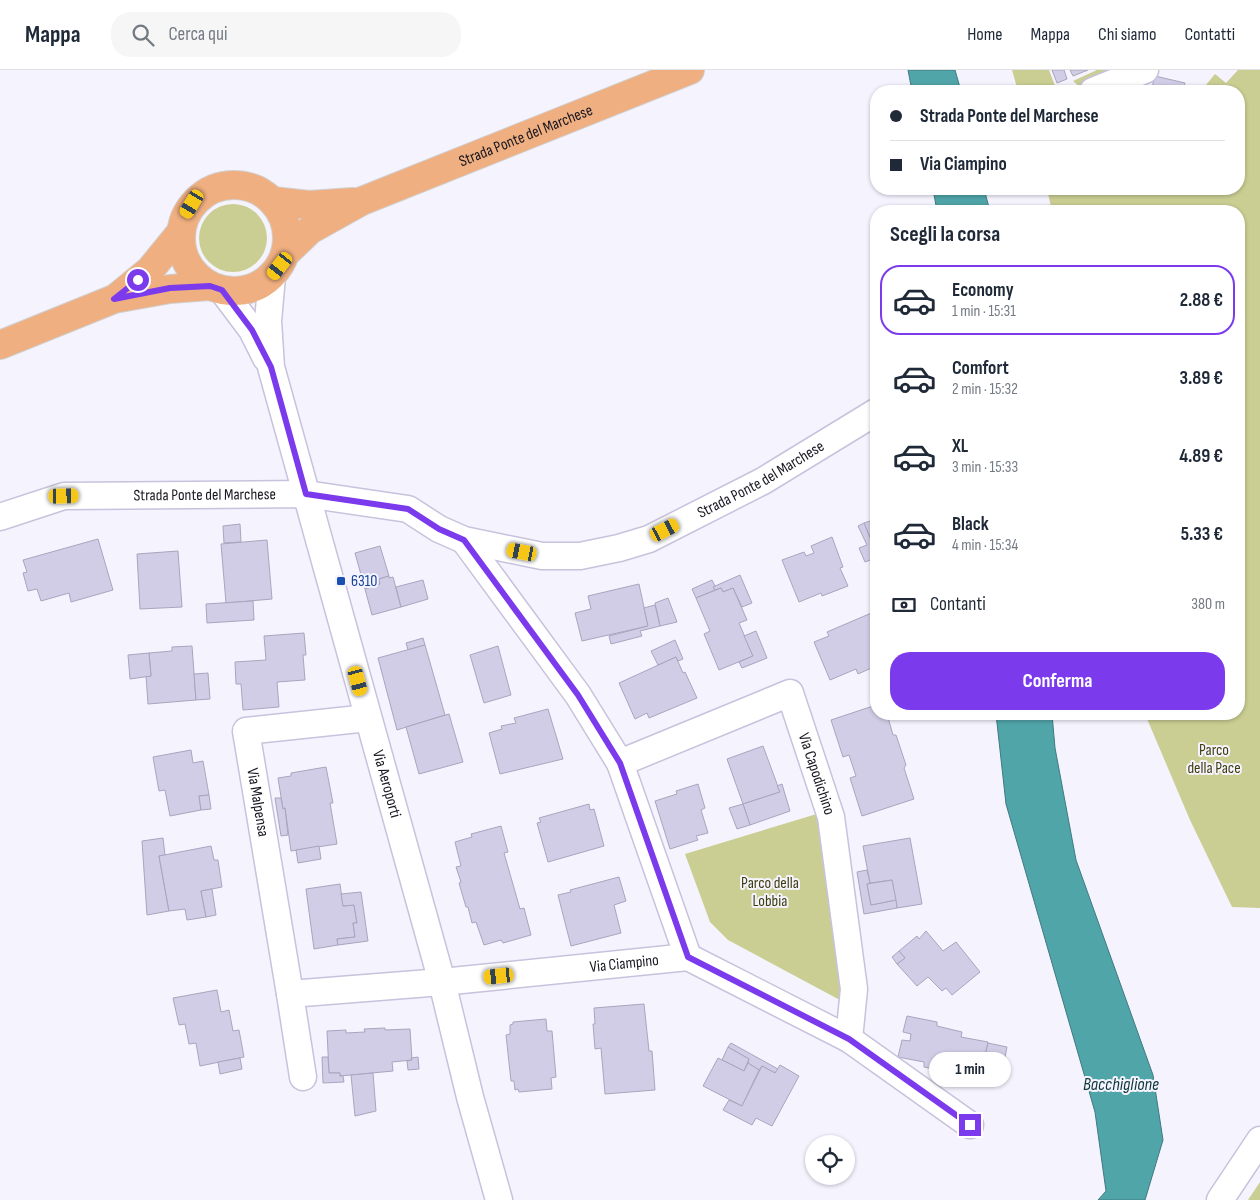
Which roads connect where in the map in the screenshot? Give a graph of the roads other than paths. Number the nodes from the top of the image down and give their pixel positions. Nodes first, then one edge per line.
1 (690, 70) edge
2 (1145, 70) edge
3 (1108, 85) edge
4 (273, 201) junction
5 (362, 201) junction
6 (181, 232) junction
7 (279, 265) junction
8 (216, 288) junction
9 (114, 299) junction
10 (0, 345) edge
11 (271, 367) junction
12 (870, 416) edge
13 (306, 494) junction
14 (0, 517) edge
15 (464, 540) junction
16 (368, 718) junction
17 (620, 763) junction
18 (688, 957) junction
19 (442, 982) junction
20 (290, 994) junction
21 (849, 1039) junction
22 (303, 1077) dead end
23 (970, 1125) dead end
24 (1260, 1140) edge
25 (499, 1200) edge
26 (1220, 1200) edge

1 - 5 main road, Strada Ponte del Marchese
2 - 3 street
4 - 5 main road, Strada Ponte del Marchese
4 - 6 main road, Strada Ponte del Marchese
4 - 7 main road, Strada Ponte del Marchese
5 - 7 main road, Strada Ponte del Marchese
6 - 8 main road, Strada Ponte del Marchese
6 - 9 main road, Strada Ponte del Marchese
7 - 8 main road, Strada Ponte del Marchese
7 - 11 street, Via Aeroporti
8 - 9 main road, Strada Ponte del Marchese
8 - 11 street, Via Aeroporti
9 - 10 main road, Strada Ponte del Marchese
11 - 13 street, Via Aeroporti
12 - 15 street, Strada Ponte del Marchese
13 - 14 street, Strada Ponte del Marchese
13 - 15 street, Strada Ponte del Marchese
13 - 16 street, Via Aeroporti
15 - 17 street
16 - 19 street, Via Aeroporti
16 - 20 street, Via Malpensa
17 - 18 street
17 - 21 street, Via Capodichino
18 - 19 street, Via Ciampino
18 - 21 street
19 - 20 street
19 - 25 street, Via Aeroporti
20 - 22 street, Via Malpensa
21 - 23 street
24 - 26 street

